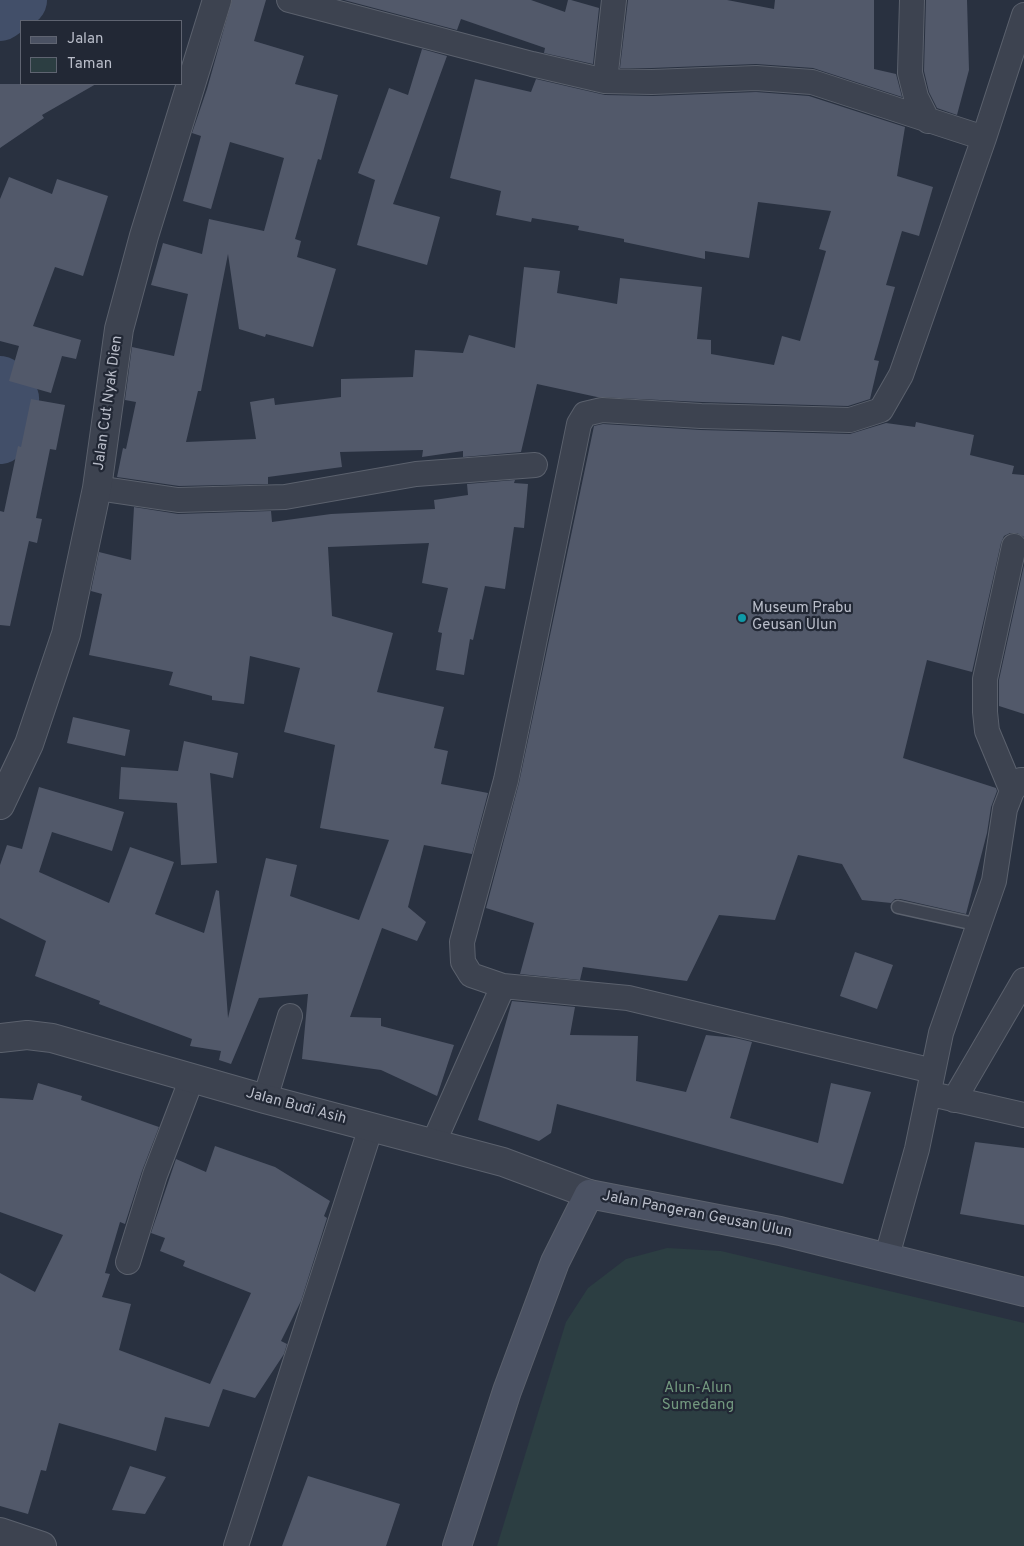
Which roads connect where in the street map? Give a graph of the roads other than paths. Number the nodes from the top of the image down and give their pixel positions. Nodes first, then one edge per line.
1 (216, 0) edge
2 (289, 0) edge
3 (614, 0) edge
4 (912, 0) edge
5 (1024, 15) edge
6 (605, 81) junction
7 (928, 121) junction
8 (984, 138) junction
9 (535, 465) dead end
10 (97, 488) junction
11 (1014, 546) dead end
12 (1018, 785) edge
13 (0, 805) edge
14 (898, 907) dead end
15 (979, 925) junction
16 (1024, 980) edge
17 (503, 986) junction
18 (290, 1016) dead end
19 (0, 1038) edge
20 (192, 1078) junction
21 (931, 1083) junction
22 (266, 1098) junction
23 (954, 1100) junction
24 (1024, 1115) edge
25 (371, 1127) junction
26 (433, 1144) junction
27 (589, 1194) junction
28 (887, 1256) junction
29 (128, 1262) dead end
30 (1024, 1292) edge
31 (0, 1532) edge
32 (42, 1546) edge
33 (236, 1546) edge
34 (457, 1546) edge

1 - 10 street, Jalan Cut Nyak Dien
2 - 6 street
3 - 6 street
4 - 7 street
5 - 8 street
6 - 7 street
7 - 8 street
8 - 17 street
9 - 10 street
10 - 13 street, Jalan Cut Nyak Dien
11 - 12 street
12 - 15 street
14 - 15 lane
15 - 21 street
16 - 23 street
17 - 21 street
17 - 26 street
18 - 22 street
19 - 20 street, Jalan Budi Asih
20 - 22 street, Jalan Budi Asih
20 - 29 street
21 - 23 street
21 - 28 street
22 - 25 street, Jalan Budi Asih
23 - 24 street
25 - 26 street, Jalan Budi Asih
25 - 33 street
26 - 27 street, Jalan Budi Asih
27 - 28 main road, Jalan Pangeran Geusan Ulun
27 - 34 main road, Jalan Pangeran Geusan Ulun
28 - 30 main road, Jalan Pangeran Geusan Ulun
31 - 32 street

